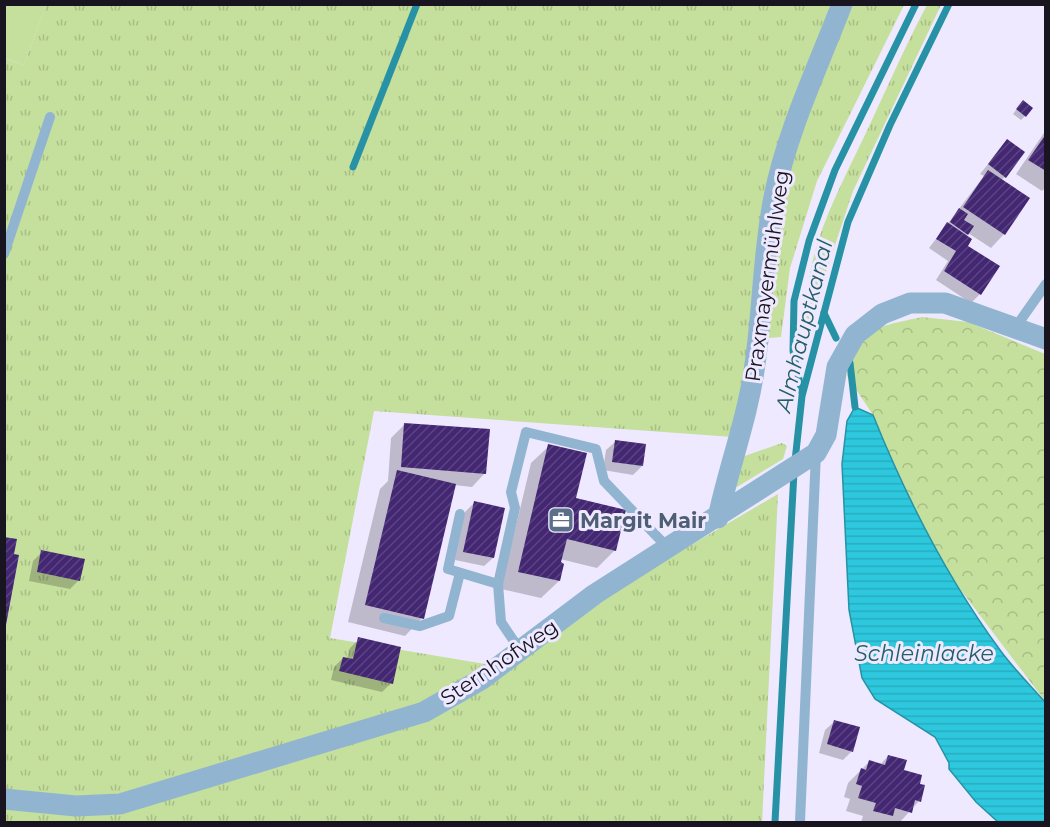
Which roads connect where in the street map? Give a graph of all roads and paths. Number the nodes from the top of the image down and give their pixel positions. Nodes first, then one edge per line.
1 (842, 4) edge
2 (50, 117) dead end
3 (4, 254) edge
4 (1046, 284) edge
5 (1015, 328) junction
6 (1046, 339) edge
7 (816, 453) junction
8 (460, 514) dead end
9 (717, 518) junction
10 (668, 548) junction
11 (460, 573) junction
12 (498, 584) junction
13 (384, 618) dead end
14 (520, 650) junction
15 (4, 799) edge
16 (800, 822) edge

1 - 9 street, Praxmayermühlweg
2 - 3 lane
4 - 5 lane
5 - 6 street
5 - 7 street
7 - 9 street, Sternhofweg
7 - 16 lane
8 - 11 lane
9 - 10 street, Sternhofweg
10 - 12 lane
10 - 14 street, Sternhofweg
11 - 12 lane
11 - 13 lane
12 - 14 lane
14 - 15 street, Sternhofweg

